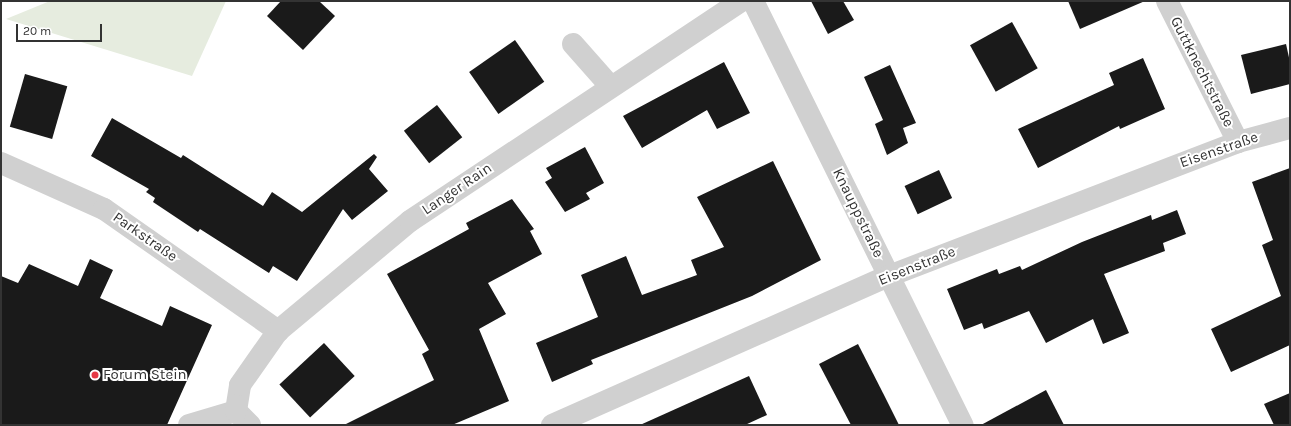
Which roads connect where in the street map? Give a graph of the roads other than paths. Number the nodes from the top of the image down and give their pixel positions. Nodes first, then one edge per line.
1 (741, 1) edge
2 (753, 1) edge
3 (1167, 1) edge
4 (572, 44) dead end
5 (611, 87) junction
6 (1290, 128) edge
7 (1238, 142) junction
8 (1, 163) edge
9 (889, 276) junction
10 (278, 331) junction
11 (243, 418) edge
12 (189, 425) edge
13 (552, 425) edge
14 (963, 425) edge

1 - 5 street, Langer Rain
2 - 9 street, Knauppstraße
3 - 7 street, Guttknechtstraße
4 - 5 street
5 - 10 street, Langer Rain
6 - 7 street, Eisenstraße
7 - 9 street, Eisenstraße
8 - 10 street, Parkstraße
9 - 13 street, Eisenstraße
9 - 14 street, Knauppstraße
10 - 11 street, Langer Rain
11 - 12 street

